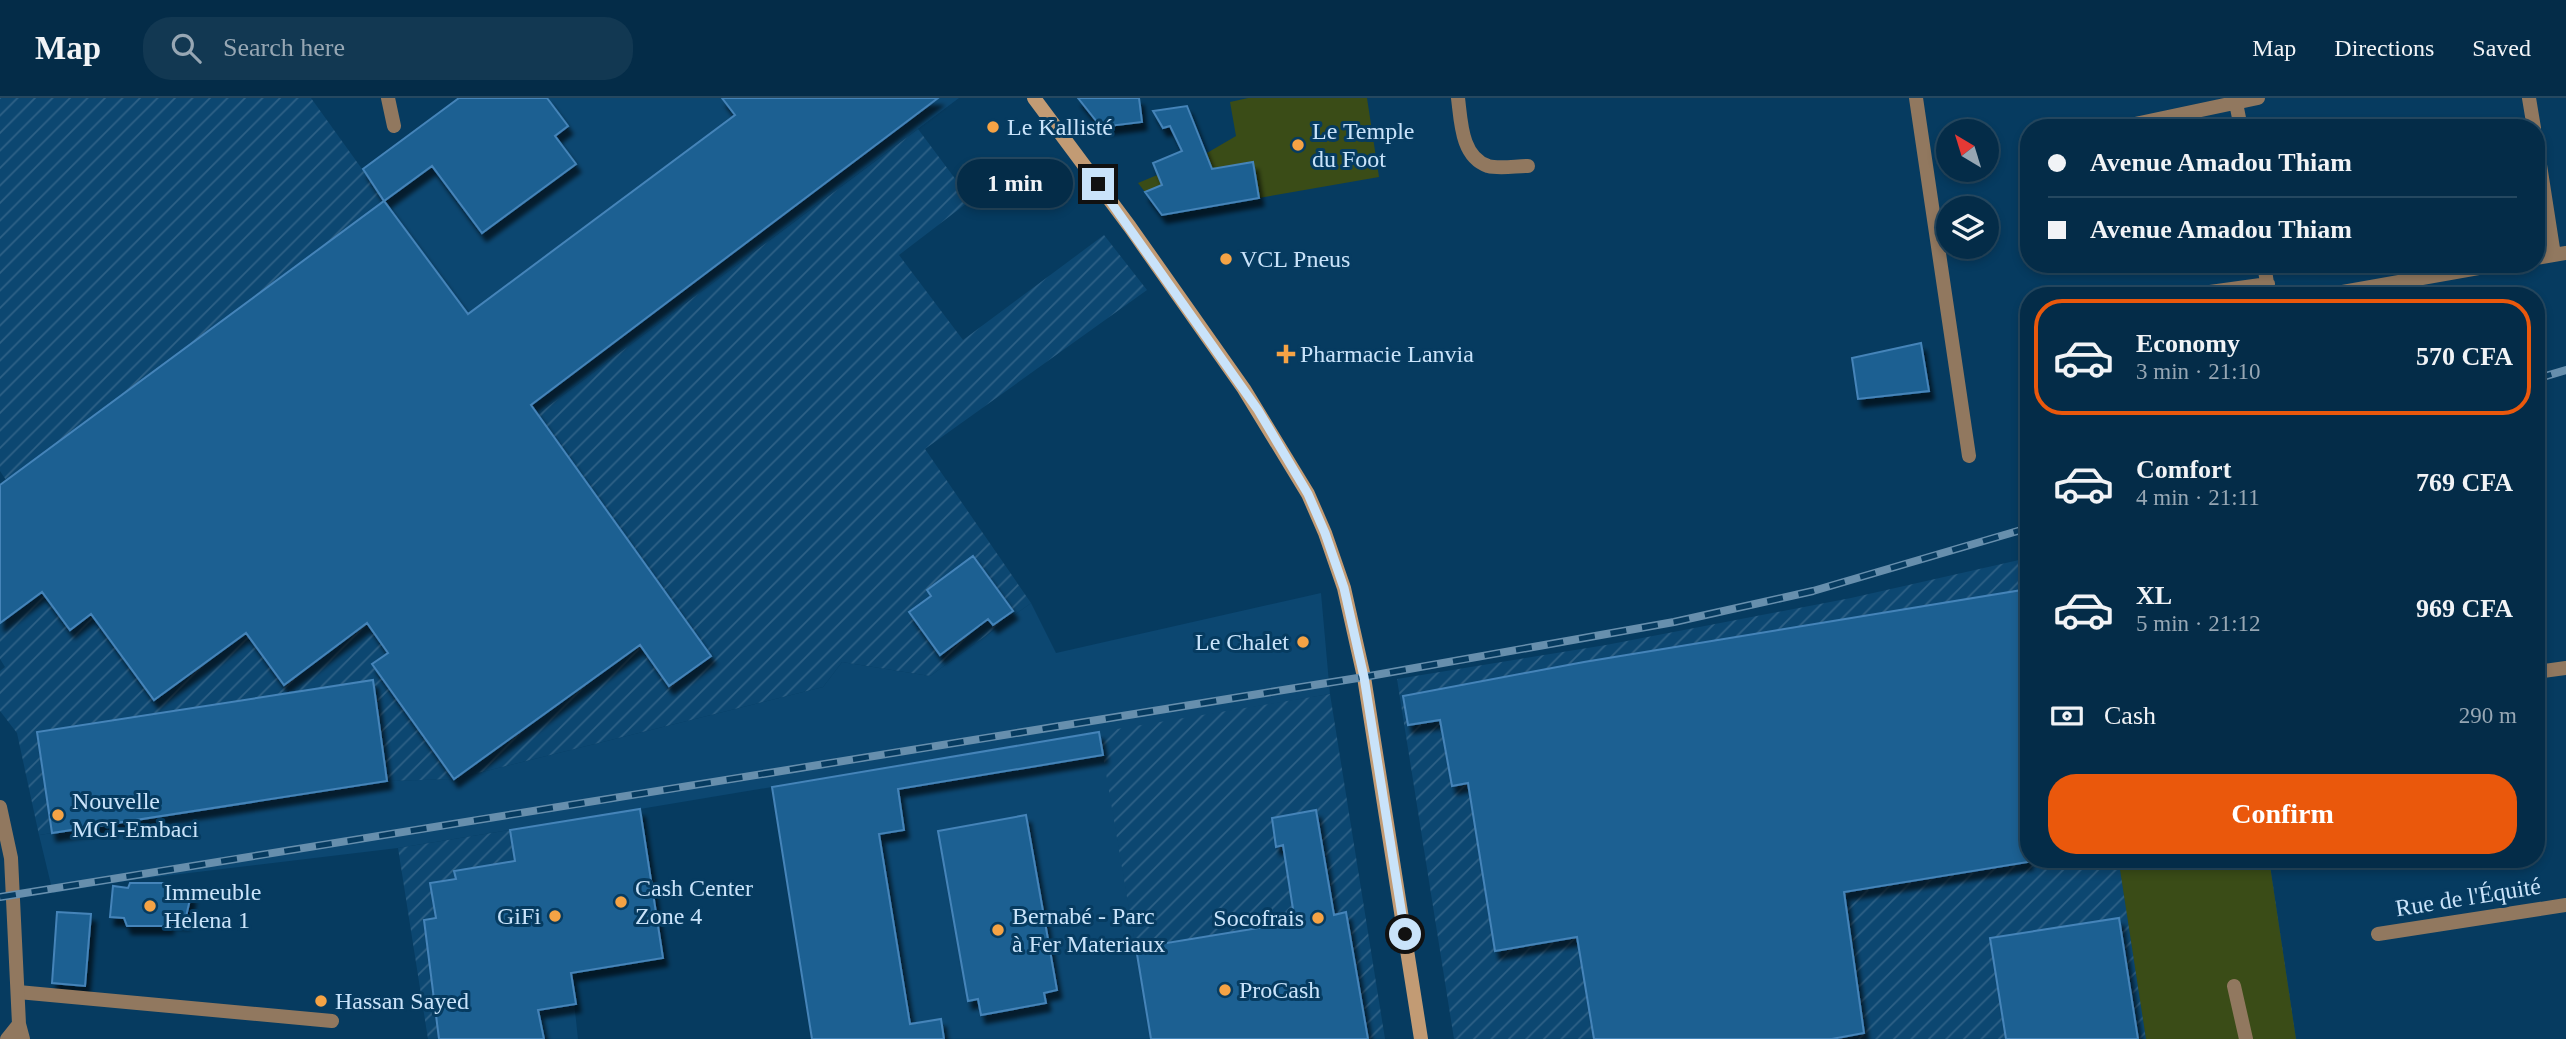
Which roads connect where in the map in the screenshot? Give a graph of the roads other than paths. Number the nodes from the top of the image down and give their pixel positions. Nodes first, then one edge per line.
1 (387, 98) edge
2 (1034, 98) edge
3 (1458, 98) edge
4 (1916, 98) edge
5 (2258, 98) edge
6 (2529, 98) edge
7 (2236, 100) edge
8 (2155, 119) edge
9 (2239, 119) edge
10 (2532, 119) edge
11 (394, 126) dead end
12 (1528, 166) dead end
13 (2545, 182) edge
14 (2560, 254) edge
15 (2450, 273) edge
16 (2371, 287) edge
17 (1969, 456) dead end
18 (2566, 668) edge
19 (2545, 671) edge
20 (0, 807) edge
21 (2566, 905) edge
22 (2378, 934) dead end
23 (2234, 986) dead end
24 (18, 992) junction
25 (332, 1021) dead end
26 (19, 1024) junction
27 (7, 1039) edge
28 (23, 1039) edge
29 (1421, 1039) edge
30 (2246, 1039) edge

1 - 11 street
2 - 29 main road
3 - 12 street
4 - 17 street
5 - 7 street
6 - 10 street
7 - 8 street
7 - 9 street
13 - 14 street
15 - 16 street
18 - 19 street
20 - 24 street
21 - 22 street, Rue de l'Équité
23 - 30 street
24 - 25 street
24 - 26 street
26 - 27 street
26 - 28 street

